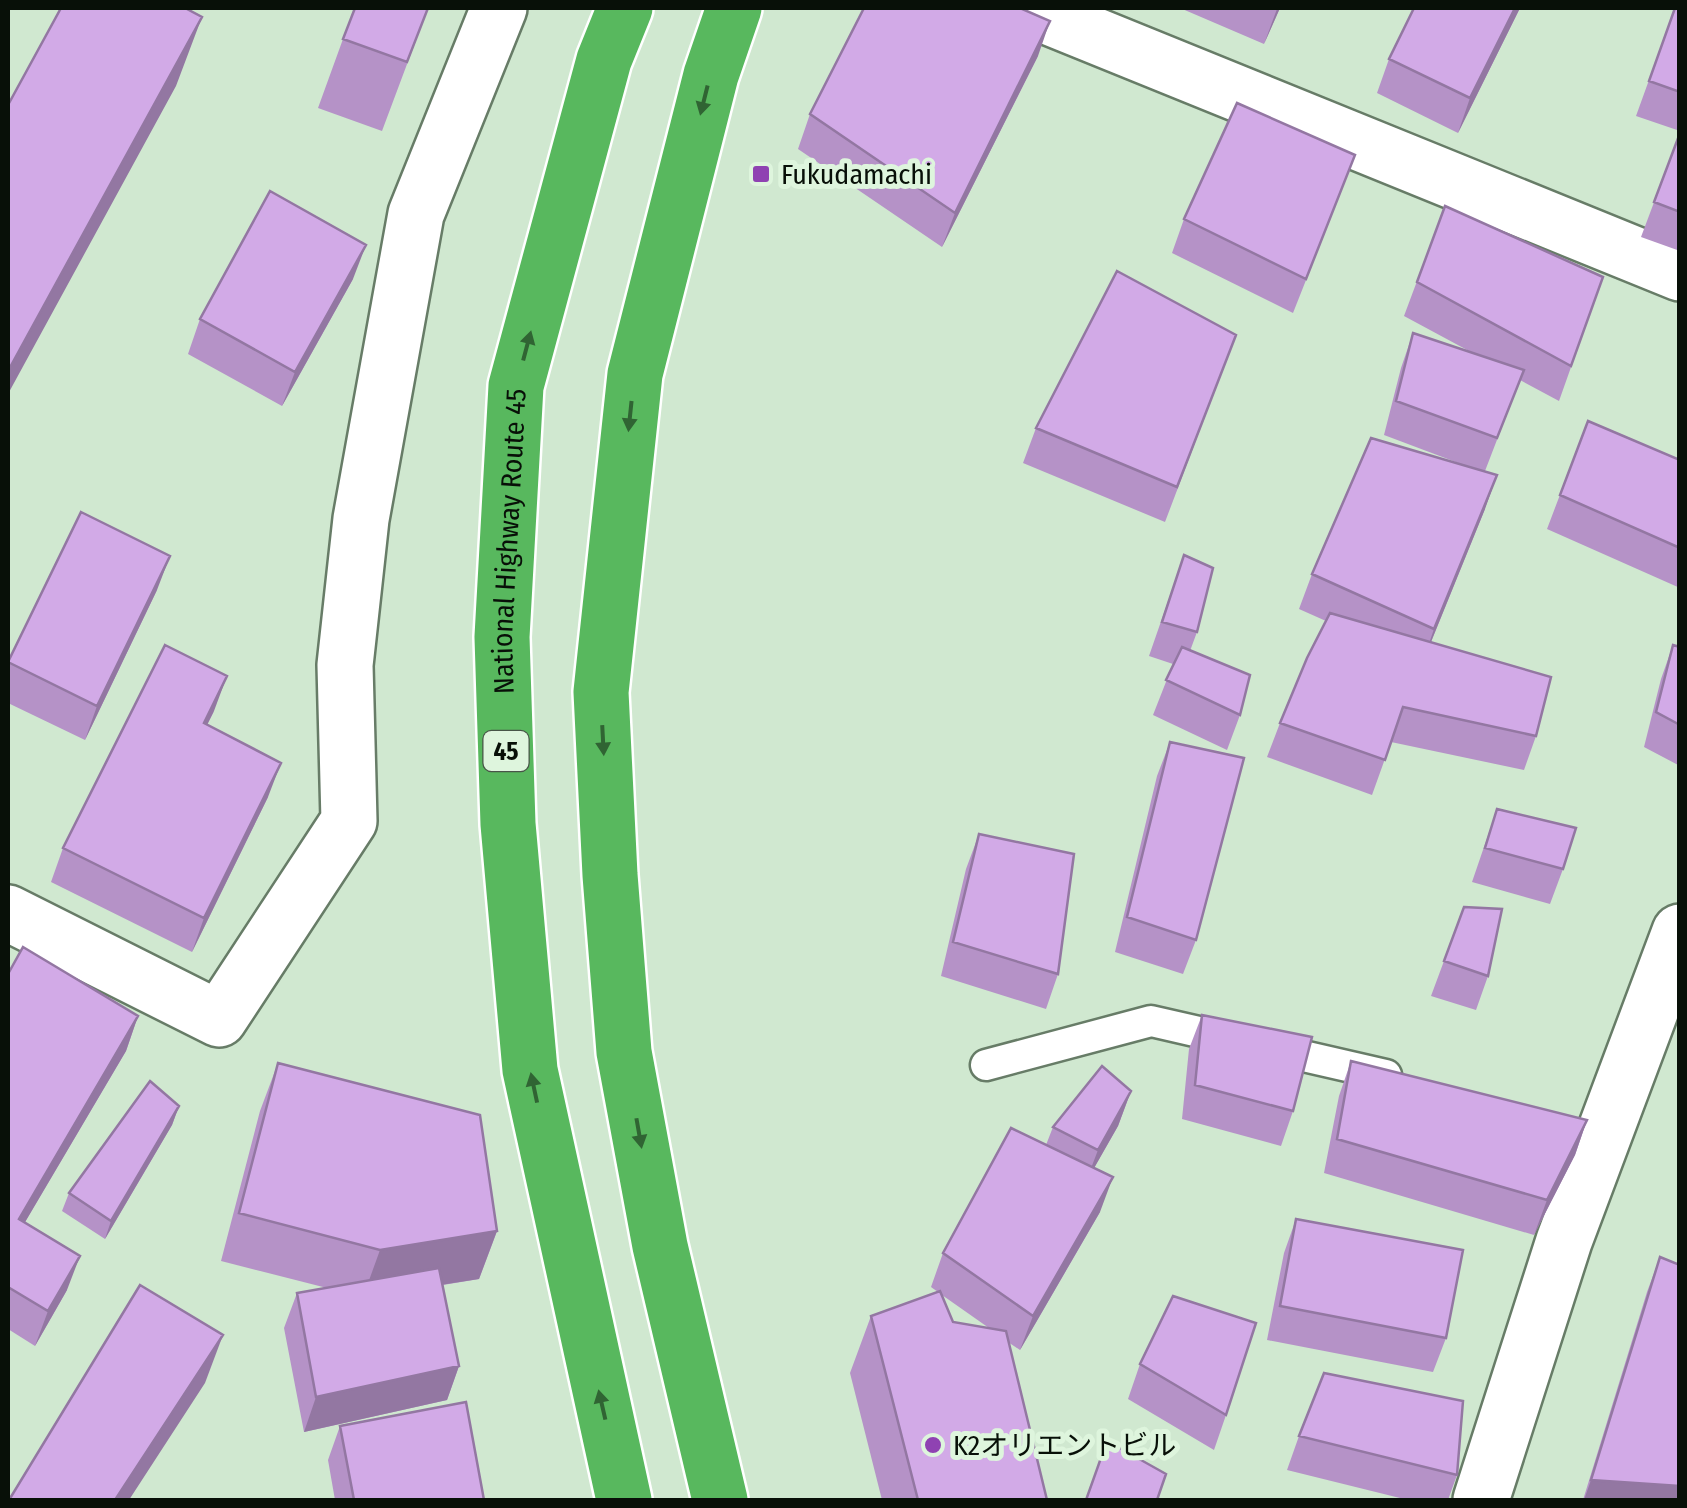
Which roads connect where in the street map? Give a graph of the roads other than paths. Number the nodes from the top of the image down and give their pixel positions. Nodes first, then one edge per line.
1 (498, 8) edge
2 (625, 8) edge
3 (734, 8) edge
4 (1027, 8) edge
5 (1680, 273) edge
6 (8, 913) edge
7 (1680, 932) edge
8 (986, 1065) dead end
9 (1416, 1082) edge
10 (624, 1500) edge
11 (720, 1500) edge
12 (1481, 1500) edge

1 - 6 street
10 -> 2 highway, National Highway Route 45 / 45
3 -> 11 highway
4 - 5 street
7 - 12 street
8 - 9 lane

